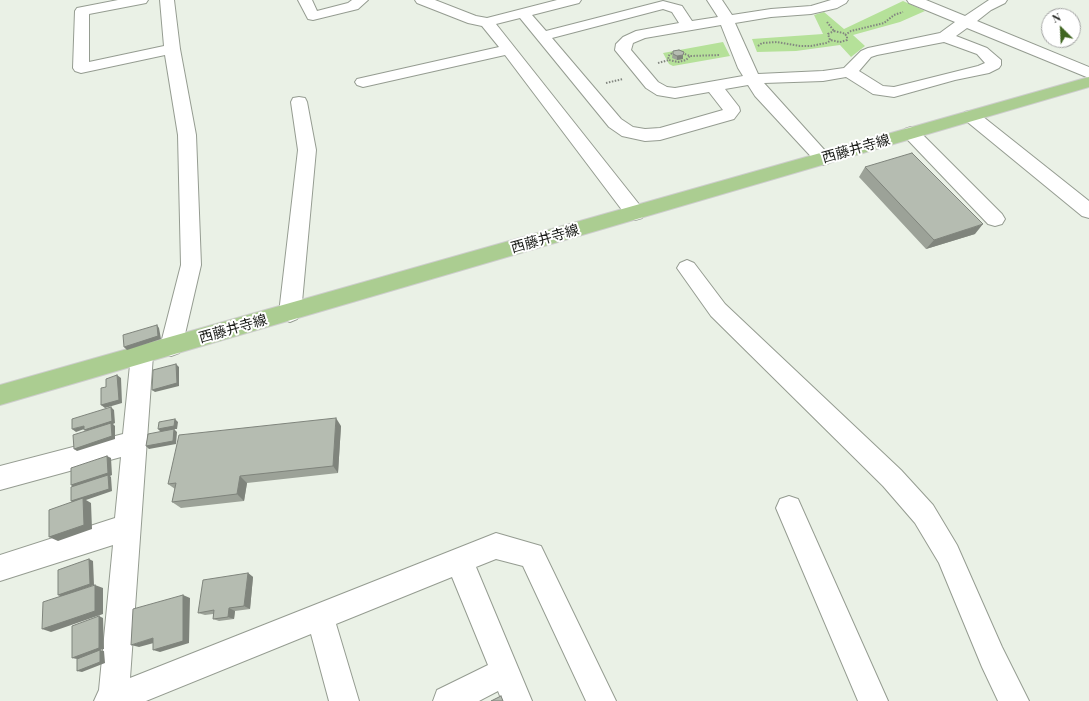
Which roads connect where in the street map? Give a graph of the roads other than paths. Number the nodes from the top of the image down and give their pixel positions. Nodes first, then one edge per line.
1 (141, 0) edge
2 (167, 0) edge
3 (305, 0) edge
4 (362, 0) edge
5 (422, 0) edge
6 (574, 0) edge
7 (714, 0) edge
8 (760, 0) edge
9 (842, 0) edge
10 (914, 0) edge
11 (1000, 0) edge
12 (523, 13) junction
13 (771, 13) junction
14 (726, 20) junction
15 (487, 22) junction
16 (966, 22) junction
17 (688, 26) junction
18 (542, 36) junction
19 (945, 37) junction
20 (172, 49) junction
21 (507, 50) junction
22 (849, 72) junction
23 (753, 79) junction
24 (1088, 81) edge
25 (363, 82) dead end
26 (714, 87) junction
27 (299, 102) dead end
28 (971, 116) junction
29 (911, 133) junction
30 (823, 159) junction
31 (1089, 211) edge
32 (635, 213) junction
33 (995, 219) dead end
34 (687, 268) dead end
35 (290, 313) junction
36 (171, 347) junction
37 (142, 355) junction
38 (0, 395) edge
39 (135, 442) junction
40 (0, 478) edge
41 (789, 508) dead end
42 (128, 528) junction
43 (459, 560) junction
44 (0, 568) edge
45 (320, 616) junction
46 (505, 672) junction
47 (112, 700) edge
48 (344, 701) edge
49 (448, 701) edge
50 (517, 701) edge
51 (601, 701) edge
52 (873, 701) edge
53 (1014, 701) edge

1 - 20 street
2 - 20 street
3 - 4 street
5 - 15 street
6 - 12 street
7 - 14 street
8 - 13 street
9 - 13 street
10 - 16 street
11 - 16 street
12 - 15 street
12 - 18 street
13 - 14 street
14 - 17 street
14 - 23 street
15 - 21 street
16 - 19 street
16 - 24 street
17 - 18 street
17 - 26 street
18 - 26 street
19 - 22 street
19 - 22 street
20 - 36 street
21 - 25 street
21 - 32 street
22 - 23 street
23 - 26 street
23 - 30 street
24 - 28 main road, 西藤井寺線
27 - 35 street
28 - 29 main road, 西藤井寺線
28 - 31 street
29 - 30 main road, 西藤井寺線
29 - 33 street
30 - 32 main road, 西藤井寺線
32 - 35 main road, 西藤井寺線
34 - 53 street
35 - 36 main road, 西藤井寺線
36 - 37 main road, 西藤井寺線
37 - 38 main road, 西藤井寺線
37 - 39 street
39 - 40 street
39 - 42 street
41 - 52 street
42 - 44 street
42 - 47 street
43 - 45 street
43 - 46 street
43 - 51 street
45 - 47 street
45 - 48 street
46 - 49 street
46 - 50 street

